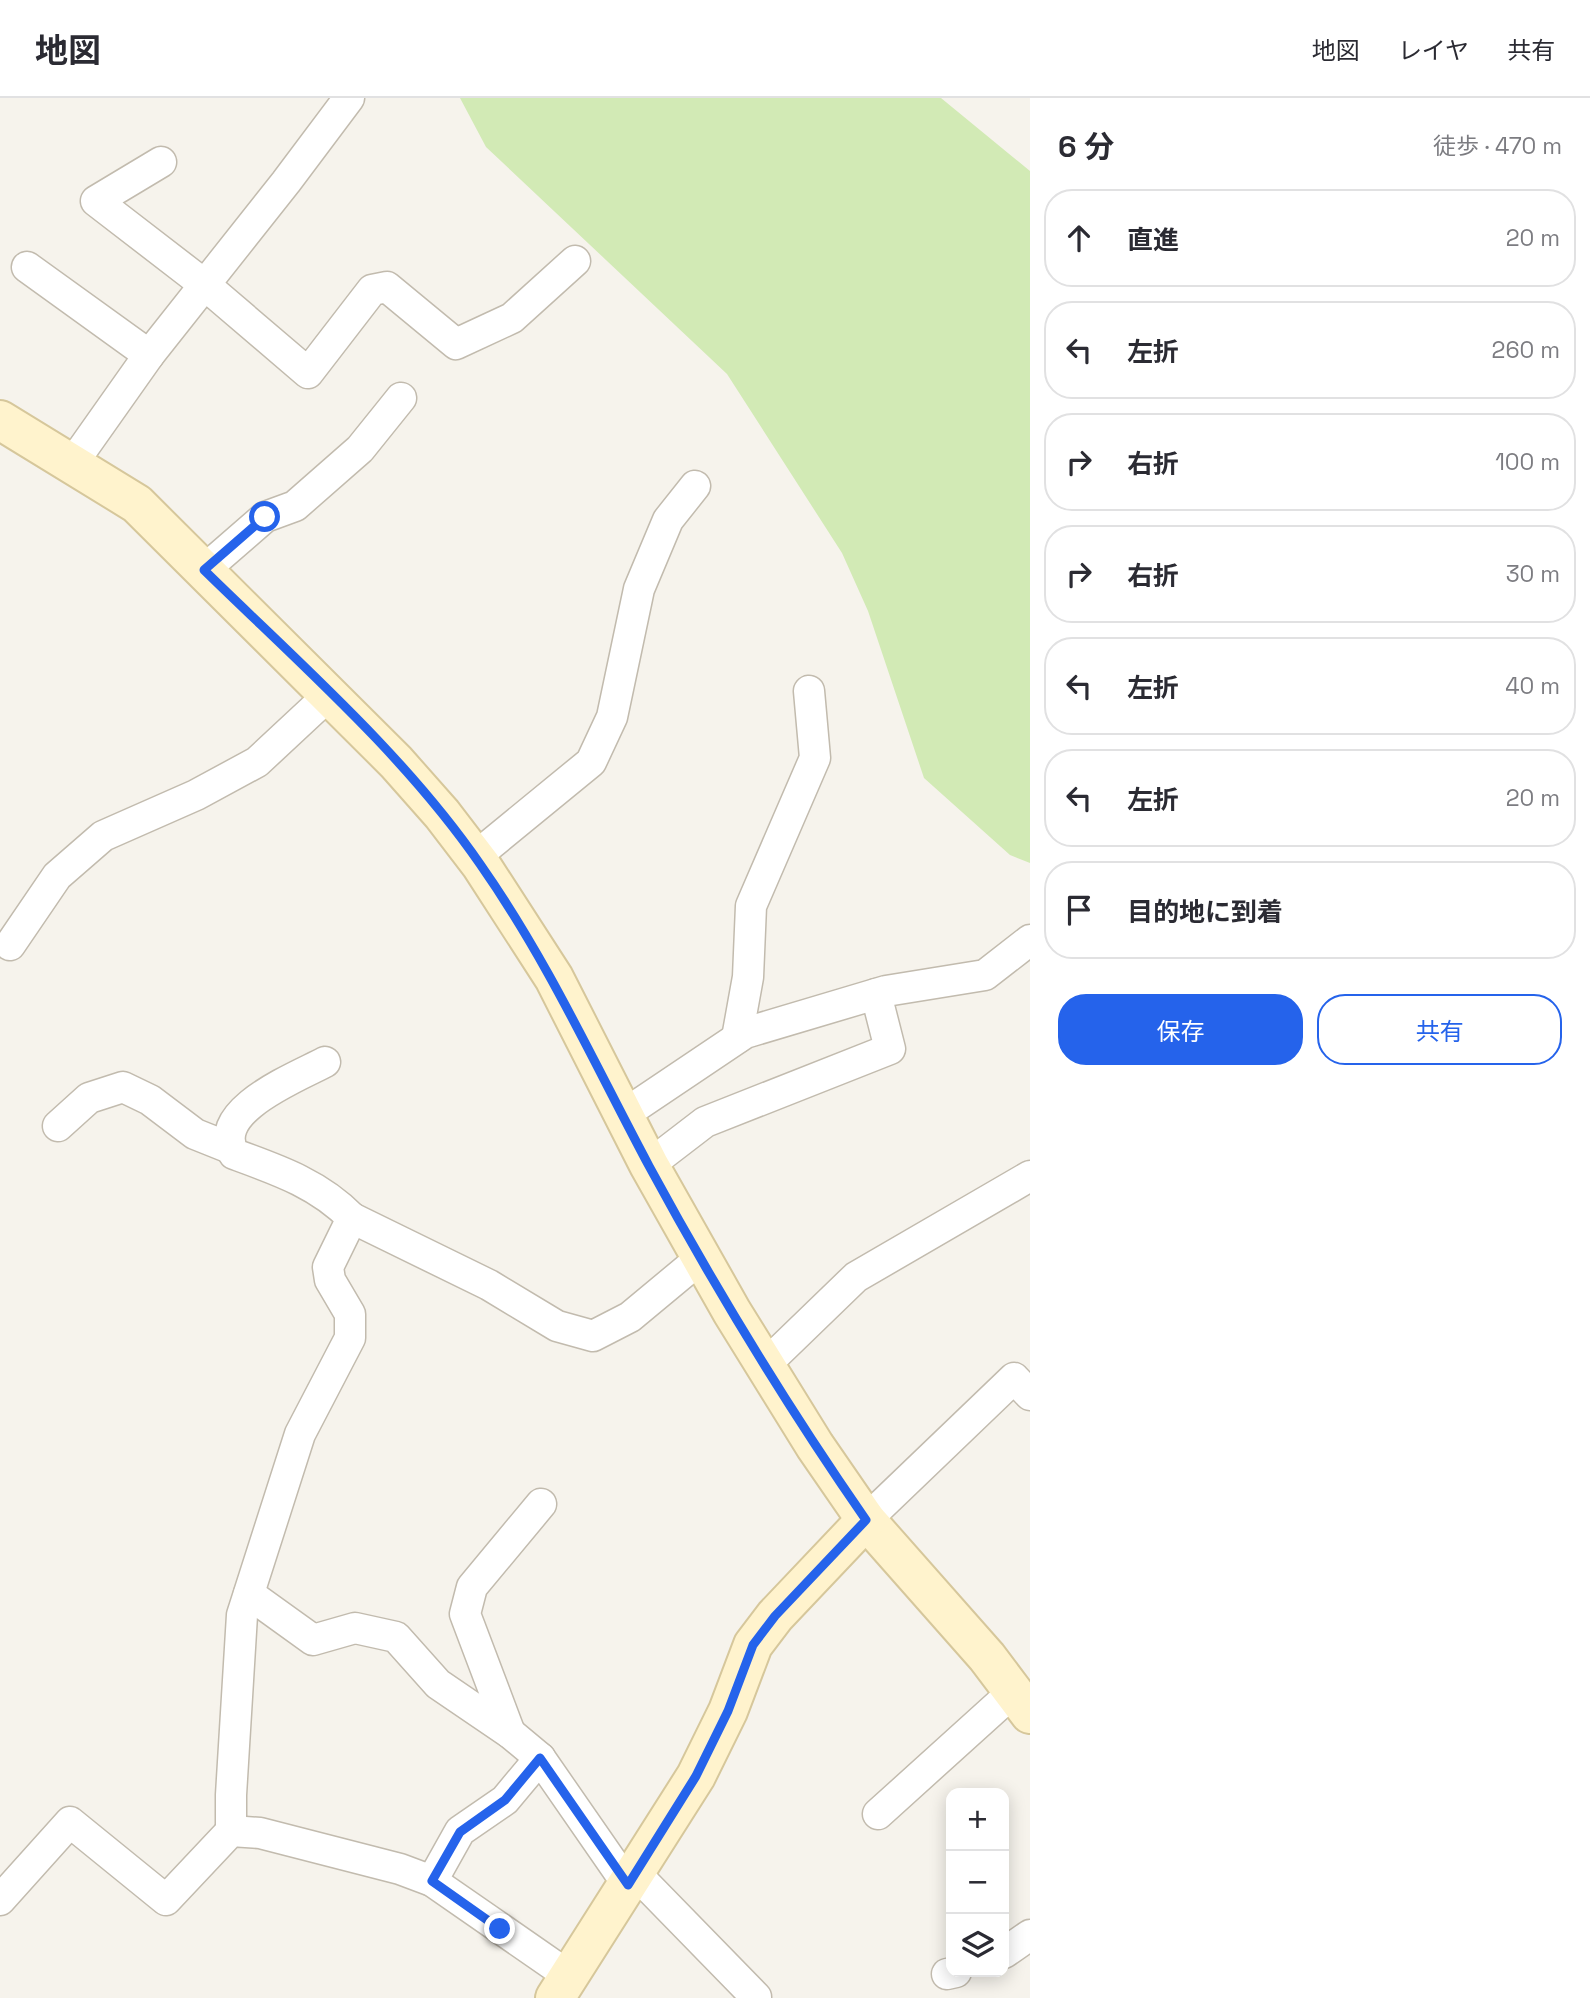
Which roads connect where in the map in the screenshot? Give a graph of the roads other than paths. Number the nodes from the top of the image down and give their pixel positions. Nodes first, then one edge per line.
1 (349, 98) edge
2 (160, 162) dead end
3 (575, 261) dead end
4 (27, 267) dead end
5 (205, 285) junction
6 (149, 355) junction
7 (401, 398) dead end
8 (0, 420) edge
9 (72, 464) junction
10 (695, 486) dead end
11 (204, 570) junction
12 (809, 691) dead end
13 (330, 695) junction
14 (475, 857) junction
15 (1030, 940) edge
16 (10, 945) dead end
17 (876, 994) junction
18 (737, 1038) junction
19 (324, 1062) dead end
20 (623, 1115) junction
21 (58, 1126) dead end
22 (230, 1148) junction
23 (649, 1165) junction
24 (1030, 1176) edge
25 (352, 1218) junction
26 (701, 1258) junction
27 (765, 1365) junction
28 (1025, 1380) edge
29 (541, 1504) dead end
30 (866, 1520) junction
31 (249, 1594) junction
32 (1022, 1703) edge
33 (510, 1733) junction
34 (540, 1758) junction
35 (878, 1814) dead end
36 (231, 1831) junction
37 (632, 1879) junction
38 (432, 1881) junction
39 (0, 1900) edge
40 (1030, 1935) edge
41 (1009, 1950) edge
42 (562, 1987) edge
43 (756, 1997) edge

1 - 5 street
2 - 5 street
3 - 5 street
4 - 6 street
5 - 6 street
6 - 9 street
7 - 11 street
8 - 9 street
9 - 11 street
10 - 14 street
11 - 13 street
12 - 18 street
13 - 14 street
13 - 16 street
14 - 20 street
15 - 17 street
17 - 18 street
17 - 23 street
18 - 20 street
19 - 22 street
20 - 23 street
21 - 22 street
22 - 25 street
23 - 26 street
24 - 27 street
25 - 26 street
25 - 31 street
26 - 27 street
27 - 30 street
28 - 30 street
29 - 33 street
30 - 32 street
30 - 37 street
31 - 33 street
31 - 36 street
32 - 35 street
33 - 34 street
34 - 37 street
34 - 38 street
36 - 38 street
36 - 39 street
37 - 42 street
37 - 43 street
38 - 42 street
40 - 41 street

